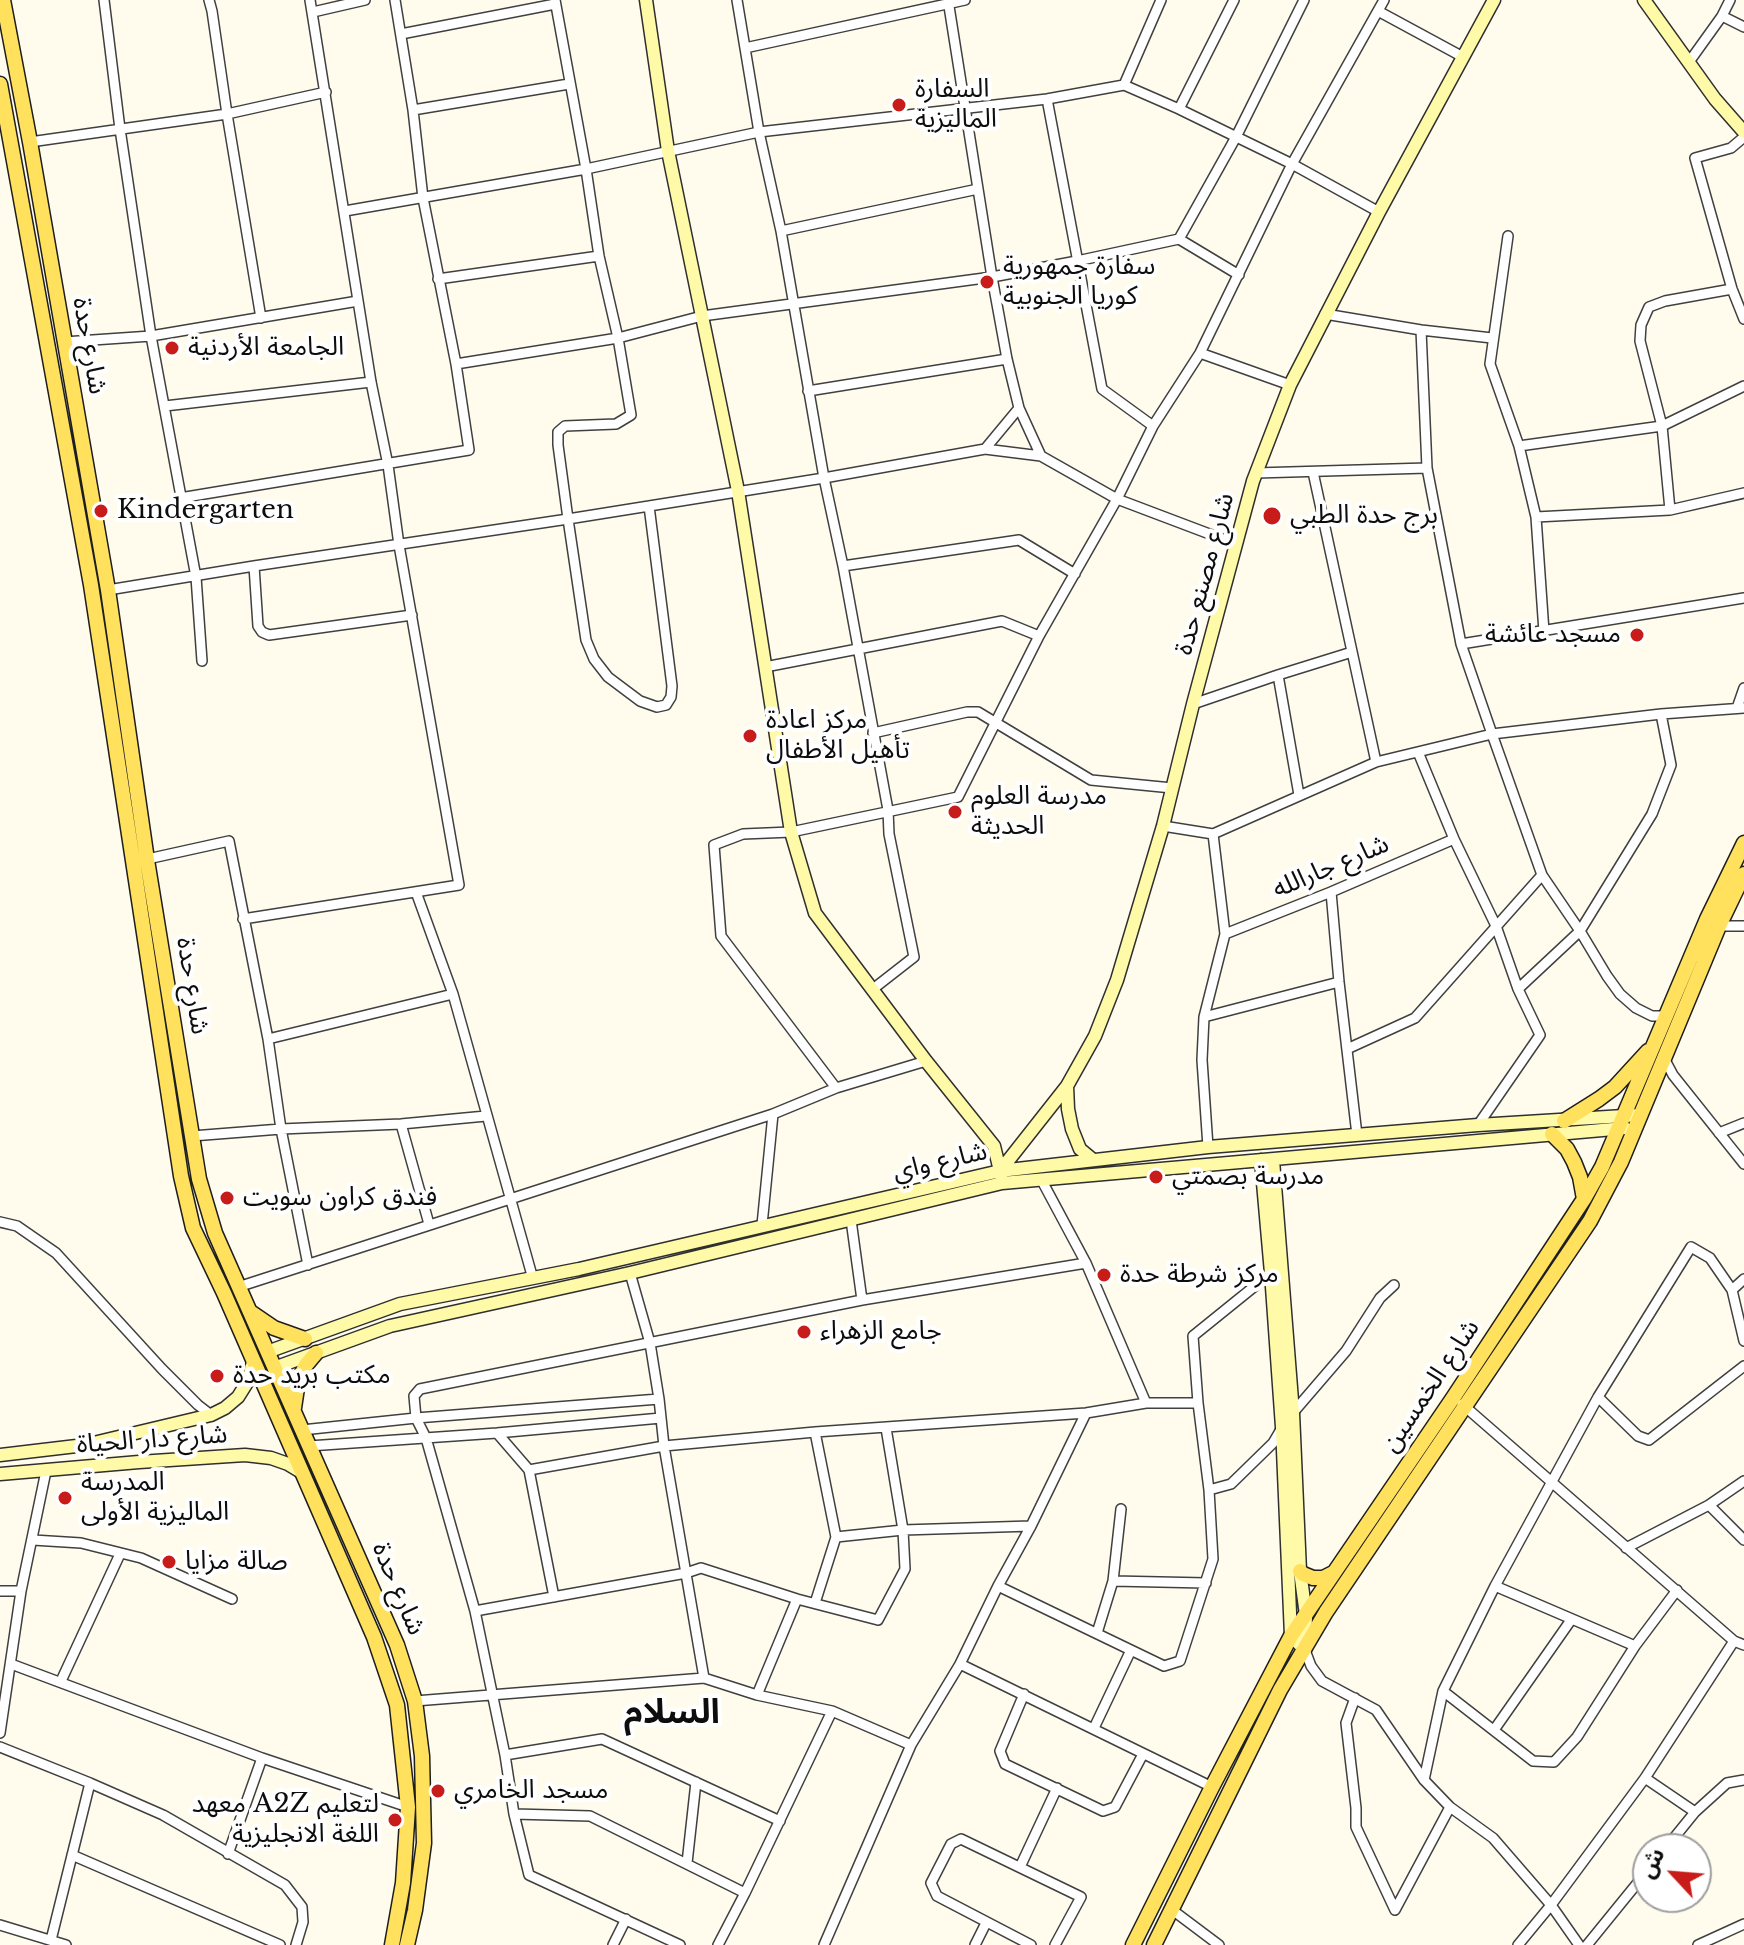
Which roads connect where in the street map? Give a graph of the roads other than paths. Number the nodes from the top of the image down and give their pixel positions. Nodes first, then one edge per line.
1 (3, 0) edge
2 (104, 0) edge
3 (209, 0) edge
4 (310, 0) edge
5 (365, 0) edge
6 (395, 0) edge
7 (646, 0) edge
8 (737, 0) edge
9 (965, 0) edge
10 (1148, 0) edge
11 (1234, 0) edge
12 (1304, 0) edge
13 (1384, 0) edge
14 (1494, 0) edge
15 (1644, 0) edge
16 (1730, 0) edge
17 (555, 2) edge
18 (948, 2) edge
19 (1160, 3) edge
20 (1378, 11) junction
21 (313, 12) junction
22 (1722, 16) junction
23 (1744, 27) edge
24 (401, 34) junction
25 (745, 48) junction
26 (1463, 57) junction
27 (1689, 62) junction
28 (0, 84) edge
29 (569, 84) junction
30 (1124, 85) junction
31 (326, 92) junction
32 (1047, 99) junction
33 (965, 108) junction
34 (1179, 109) junction
35 (413, 110) junction
36 (227, 114) junction
37 (120, 129) junction
38 (759, 132) junction
39 (1744, 135) edge
40 (1236, 137) junction
41 (30, 142) junction
42 (668, 151) junction
43 (1292, 164) junction
44 (586, 169) junction
45 (978, 189) junction
46 (423, 198) junction
47 (345, 211) junction
48 (1379, 212) junction
49 (781, 231) junction
50 (1508, 236) dead end
51 (1179, 239) junction
52 (599, 256) junction
53 (1077, 261) junction
54 (1239, 275) junction
55 (992, 277) junction
56 (438, 279) junction
57 (1732, 289) junction
58 (358, 301) junction
59 (793, 305) junction
60 (1325, 314) junction
61 (702, 316) junction
62 (261, 318) junction
63 (1744, 319) edge
64 (1421, 330) junction
65 (151, 336) junction
66 (618, 338) junction
67 (1492, 338) junction
68 (64, 342) junction
69 (1200, 353) junction
70 (1007, 359) junction
71 (456, 364) junction
72 (371, 382) junction
73 (1290, 385) junction
74 (1744, 386) edge
75 (808, 391) junction
76 (165, 406) junction
77 (1019, 408) junction
78 (1153, 426) junction
79 (1662, 426) junction
80 (1519, 446) junction
81 (985, 449) junction
82 (1041, 456) junction
83 (388, 465) junction
84 (1427, 468) junction
85 (1313, 472) junction
86 (1256, 473) junction
87 (824, 478) junction
88 (738, 491) junction
89 (1744, 493) edge
90 (180, 498) junction
91 (1117, 499) junction
92 (649, 506) junction
93 (1670, 510) junction
94 (1536, 517) junction
95 (568, 519) junction
96 (1236, 544) junction
97 (399, 545) junction
98 (254, 566) junction
99 (843, 566) junction
100 (1075, 574) junction
101 (196, 577) junction
102 (108, 590) junction
103 (1744, 598) edge
104 (412, 615) junction
105 (1544, 632) junction
106 (1039, 636) junction
107 (1461, 644) junction
108 (857, 650) junction
109 (1352, 652) junction
110 (202, 661) dead end
111 (765, 667) junction
112 (1278, 675) junction
113 (1744, 688) edge
114 (116, 700) junction
115 (1193, 704) junction
116 (1740, 708) edge
117 (1661, 714) junction
118 (996, 722) junction
119 (873, 733) junction
120 (1492, 734) junction
121 (1418, 752) junction
122 (1376, 762) junction
123 (1172, 788) junction
124 (1299, 795) junction
125 (888, 810) junction
126 (1163, 826) junction
127 (791, 832) junction
128 (1213, 834) junction
129 (1454, 839) junction
130 (1744, 843) edge
131 (140, 861) junction
132 (1744, 874) edge
133 (1542, 875) junction
134 (416, 892) junction
135 (1331, 892) junction
136 (243, 919) junction
137 (1496, 926) junction
138 (1719, 926) junction
139 (1744, 926) edge
140 (1580, 931) junction
141 (1225, 934) junction
142 (1339, 982) junction
143 (873, 989) junction
144 (1518, 989) junction
145 (453, 994) junction
146 (1666, 1016) junction
147 (1204, 1017) junction
148 (268, 1039) junction
149 (1656, 1042) junction
150 (1347, 1049) junction
151 (1664, 1058) junction
152 (926, 1061) junction
153 (1067, 1086) junction
154 (836, 1088) junction
155 (773, 1114) junction
156 (486, 1116) junction
157 (1564, 1121) junction
158 (1638, 1121) junction
159 (1621, 1123) junction
160 (1744, 1123) edge
161 (401, 1124) junction
162 (1478, 1125) junction
163 (281, 1129) junction
164 (1413, 1131) junction
165 (1719, 1133) junction
166 (1552, 1134) junction
167 (1357, 1135) junction
168 (192, 1136) junction
169 (1414, 1146) junction
170 (1208, 1147) junction
171 (1092, 1159) junction
172 (1267, 1160) junction
173 (1744, 1164) edge
174 (1001, 1177) junction
175 (1041, 1179) junction
176 (510, 1199) junction
177 (1584, 1199) junction
178 (851, 1220) junction
179 (0, 1222) edge
180 (429, 1224) junction
181 (762, 1225) junction
182 (1086, 1263) junction
183 (308, 1265) junction
184 (579, 1269) junction
185 (630, 1273) junction
186 (1271, 1273) junction
187 (533, 1279) junction
188 (1744, 1279) edge
189 (583, 1283) junction
190 (1394, 1285) dead end
191 (238, 1287) junction
192 (1732, 1290) junction
193 (224, 1293) junction
194 (862, 1300) junction
195 (248, 1308) junction
196 (305, 1339) junction
197 (1744, 1341) edge
198 (650, 1343) junction
199 (267, 1352) junction
200 (316, 1353) junction
201 (253, 1362) junction
202 (1744, 1366) edge
203 (274, 1368) junction
204 (1598, 1397) junction
205 (659, 1399) junction
206 (1459, 1402) junction
207 (1146, 1403) junction
208 (1198, 1403) junction
209 (294, 1409) junction
210 (546, 1409) junction
211 (1086, 1413) junction
212 (1293, 1413) junction
213 (211, 1415) junction
214 (416, 1418) junction
215 (661, 1418) junction
216 (550, 1427) junction
217 (1282, 1427) junction
218 (886, 1428) junction
219 (302, 1430) junction
220 (815, 1432) junction
221 (497, 1433) junction
222 (426, 1438) junction
223 (309, 1446) junction
224 (664, 1446) junction
225 (0, 1455) edge
226 (529, 1470) junction
227 (46, 1471) junction
228 (303, 1473) junction
229 (0, 1474) edge
230 (1551, 1481) junction
231 (1744, 1481) edge
232 (1209, 1490) junction
233 (1709, 1505) junction
234 (1121, 1509) dead end
235 (1031, 1526) junction
236 (903, 1530) junction
237 (836, 1537) junction
238 (33, 1540) junction
239 (1744, 1540) edge
240 (1626, 1548) junction
241 (120, 1554) junction
242 (1300, 1571) junction
243 (686, 1573) junction
244 (1333, 1573) junction
245 (1113, 1581) junction
246 (1206, 1583) junction
247 (998, 1586) junction
248 (1495, 1586) junction
249 (1677, 1590) junction
250 (0, 1591) edge
251 (21, 1591) junction
252 (554, 1597) junction
253 (232, 1599) dead end
254 (797, 1599) junction
255 (815, 1603) junction
256 (475, 1611) junction
257 (1306, 1615) junction
258 (1571, 1620) junction
259 (1097, 1633) junction
260 (1291, 1636) junction
261 (1739, 1643) edge
262 (1635, 1646) junction
263 (1131, 1650) junction
264 (1305, 1650) junction
265 (11, 1664) junction
266 (960, 1664) junction
267 (704, 1678) junction
268 (61, 1681) junction
269 (1443, 1691) junction
270 (1024, 1694) junction
271 (757, 1695) junction
272 (493, 1696) junction
273 (1355, 1698) junction
274 (415, 1701) junction
275 (397, 1705) junction
276 (832, 1711) junction
277 (1094, 1728) junction
278 (1494, 1730) junction
279 (0, 1733) edge
280 (911, 1745) junction
281 (0, 1747) edge
282 (1143, 1754) junction
283 (505, 1755) junction
284 (262, 1758) junction
285 (1645, 1778) junction
286 (1424, 1780) junction
287 (1744, 1780) edge
288 (696, 1782) junction
289 (90, 1783) junction
290 (1212, 1787) junction
291 (1057, 1788) junction
292 (408, 1807) junction
293 (1450, 1807) junction
294 (1695, 1812) junction
295 (514, 1814) junction
296 (780, 1821) junction
297 (1678, 1833) edge
298 (228, 1854) junction
299 (72, 1855) junction
300 (687, 1863) junction
301 (1020, 1867) junction
302 (1632, 1890) edge
303 (745, 1893) junction
304 (1551, 1905) junction
305 (1171, 1909) junction
306 (626, 1919) junction
307 (986, 1923) junction
308 (1744, 1924) edge
309 (0, 1925) edge
310 (51, 1940) junction
311 (66, 1945) edge
312 (280, 1945) edge
313 (296, 1945) edge
314 (392, 1945) edge
315 (407, 1945) edge
316 (613, 1945) edge
317 (680, 1945) edge
318 (718, 1945) edge
319 (824, 1945) edge
320 (975, 1945) edge
321 (1031, 1945) edge
322 (1055, 1945) edge
323 (1133, 1945) edge
324 (1154, 1945) edge
325 (1219, 1945) edge
326 (1518, 1945) edge
327 (1579, 1945) edge
328 (1587, 1945) edge
329 (1698, 1945) edge

1 - 41 main road, شارع حدة
2 - 37 street
3 - 36 street
4 - 21 street
5 - 21 street
6 - 24 street
7 - 42 street
8 - 25 street
9 - 18 street
10 - 19 street
11 - 34 street
12 - 40 street
13 - 20 street
14 - 26 street, شارع مصنع حدة
15 - 27 street
16 - 22 street
17 - 24 street
17 - 29 street
18 - 25 street
18 - 33 street
19 - 30 street
20 - 26 street
20 - 43 street
21 - 31 street
22 - 23 street
22 - 27 street
24 - 35 street
25 - 38 street
26 - 48 street, شارع مصنع حدة
27 - 39 street
28 - 114 main road, شارع حدة
29 - 35 street
29 - 44 street
30 - 32 street
30 - 34 street
31 - 36 street
31 - 47 street
32 - 33 street
32 - 53 street
33 - 38 street
33 - 45 street
34 - 40 street
35 - 46 street
36 - 37 street
36 - 62 street
37 - 41 street
37 - 65 street
38 - 42 street
38 - 49 street
39 - 57 street
40 - 43 street
40 - 51 street
41 - 68 main road, شارع حدة
42 - 44 street
42 - 61 street
43 - 48 street
43 - 54 street
44 - 46 street
44 - 52 street
45 - 49 street
45 - 55 street
46 - 47 street
46 - 56 street
47 - 58 street
48 - 60 street, شارع مصنع حدة
49 - 59 street
50 - 67 street
51 - 53 street
51 - 54 street
52 - 56 street
52 - 66 street
53 - 55 street
53 - 78 street
54 - 69 street
55 - 59 street
55 - 70 street
56 - 71 street
57 - 63 street
57 - 79 street
58 - 62 street
58 - 72 street
59 - 61 street
59 - 75 street
60 - 64 street
60 - 73 street, شارع مصنع حدة
61 - 66 street
61 - 88 street
62 - 65 street
64 - 67 street
64 - 84 street
65 - 68 street
65 - 76 street
66 - 71 street
66 - 95 street
67 - 80 street
68 - 102 main road, شارع حدة
69 - 73 street
69 - 78 street
70 - 75 street
70 - 77 street
71 - 83 street
72 - 76 street
72 - 83 street
73 - 86 street, شارع مصنع حدة
74 - 79 street
75 - 87 street
76 - 90 street
77 - 81 street
77 - 82 street
78 - 91 street
79 - 80 street
79 - 93 street
80 - 94 street
81 - 82 street
81 - 87 street
82 - 91 street
83 - 90 street
83 - 97 street
84 - 85 street
84 - 107 street
85 - 86 street
85 - 109 street
86 - 96 street, شارع مصنع حدة
87 - 88 street
87 - 99 street
88 - 92 street
88 - 111 street
89 - 93 street
90 - 101 street
91 - 96 street
91 - 100 street
92 - 95 street
92 - 95 street
93 - 94 street
94 - 105 street
95 - 97 street
96 - 115 street, شارع مصنع حدة
97 - 98 street
97 - 104 street
98 - 101 street
98 - 104 street
99 - 100 street
99 - 108 street
100 - 106 street
101 - 102 street
101 - 110 street
102 - 114 main road, شارع حدة
103 - 105 street
104 - 134 street
105 - 107 street
106 - 108 street
106 - 118 street
107 - 120 street
108 - 111 street
108 - 119 street
109 - 112 street
109 - 122 street
111 - 127 street
112 - 115 street
112 - 124 street
113 - 116 street
114 - 131 main road, شارع حدة
115 - 123 street, شارع مصنع حدة
116 - 117 street
117 - 120 street
117 - 140 street
118 - 119 street
118 - 123 street
118 - 125 street
119 - 125 street
120 - 121 street
120 - 133 street
121 - 122 street
121 - 129 street
122 - 124 street
123 - 126 street, شارع مصنع حدة
124 - 128 street
125 - 127 street
125 - 143 street
126 - 128 street
126 - 153 street, شارع مصنع حدة
127 - 143 street
127 - 154 street
128 - 141 street
129 - 135 street, شارع جارالله
129 - 137 street
130 - 146 main road, شارع الخمسين
131 - 136 street
131 - 168 main road, شارع حدة
131 - 193 main road, شارع حدة
132 - 138 main road, شارع الخمسين
133 - 137 street
133 - 140 street
134 - 136 street
134 - 145 street
135 - 141 street, شارع جارالله
135 - 142 street
136 - 148 street
137 - 144 street
137 - 150 street
138 - 139 street
138 - 151 main road, شارع الخمسين
140 - 144 street
140 - 146 street
141 - 147 street
142 - 147 street
142 - 150 street
143 - 152 street
144 - 162 street
145 - 148 street
145 - 156 street
146 - 149 main road, شارع الخمسين
147 - 170 street
148 - 163 street
149 - 157 main road
149 - 159 main road, شارع الخمسين
150 - 167 street
151 - 158 main road, شارع الخمسين
151 - 165 street
152 - 154 street
152 - 174 street
153 - 171 street
153 - 174 street, شارع مصنع حدة
154 - 155 street
155 - 176 street
155 - 181 street
156 - 161 street
156 - 176 street
157 - 159 street, شارع واي
157 - 162 street, شارع واي
158 - 159 street, شارع واي
158 - 206 main road, شارع الخمسين
159 - 166 street, شارع واي
159 - 177 main road, شارع الخمسين
160 - 165 street
161 - 163 street
161 - 180 street
162 - 164 street, شارع واي
163 - 168 street
163 - 183 street
164 - 167 street, شارع واي
164 - 169 street
165 - 173 street
166 - 169 street, شارع واي
166 - 177 main road
167 - 170 street, شارع واي
168 - 191 main road, شارع حدة
169 - 172 street, شارع واي
170 - 171 street, شارع واي
171 - 174 street, شارع واي
172 - 175 street, شارع واي
172 - 186 street
172 - 212 street
174 - 175 street, شارع واي
174 - 178 street, شارع واي
174 - 181 street, شارع واي
175 - 182 street
176 - 180 street
176 - 187 street
177 - 206 main road, شارع الخمسين
178 - 185 street, شارع واي
178 - 194 street
179 - 213 street
180 - 183 street
181 - 184 street, شارع واي
182 - 194 street
182 - 207 street
183 - 191 street
184 - 187 street, شارع واي
184 - 189 street
185 - 189 street, شارع واي
185 - 198 street
186 - 208 street
186 - 217 street
187 - 196 street, شارع واي
188 - 192 street
189 - 200 street, شارع واي
190 - 212 street
191 - 193 main road
191 - 195 main road, شارع حدة
192 - 197 street
192 - 204 street
193 - 201 main road, شارع حدة
194 - 198 street
195 - 196 main road
195 - 199 main road, شارع حدة
196 - 199 street, شارع واي
198 - 205 street
198 - 214 street
199 - 203 main road, شارع حدة
200 - 203 street, شارع واي
200 - 209 main road
201 - 213 street, شارع دار الحياة
201 - 228 main road, شارع حدة
202 - 204 street
203 - 209 main road, شارع حدة
204 - 230 street
205 - 210 street
205 - 215 street
206 - 230 street
206 - 244 main road, شارع الخمسين
206 - 264 main road, شارع الخمسين
207 - 208 street
207 - 211 street
208 - 232 street
209 - 219 main road, شارع حدة
210 - 214 street
210 - 216 street
211 - 218 street
211 - 235 street
212 - 217 street
212 - 242 street
213 - 225 street, شارع دار الحياة
214 - 219 street
214 - 222 street
215 - 216 street
215 - 224 street
216 - 221 street
217 - 232 street
217 - 260 street
218 - 220 street
218 - 236 street
219 - 223 main road, شارع حدة
220 - 224 street
220 - 237 street
221 - 222 street
221 - 226 street
222 - 223 street
222 - 256 street
223 - 274 main road, شارع حدة
224 - 226 street
224 - 243 street
226 - 252 street
227 - 228 street, شارع دار الحياة
227 - 229 street, شارع دار الحياة
227 - 238 street
228 - 275 main road, شارع حدة
230 - 240 street
230 - 248 street
231 - 233 street
232 - 246 street
233 - 239 street
233 - 240 street
234 - 245 street
235 - 236 street
235 - 247 street
236 - 237 street
236 - 255 street
237 - 255 street
238 - 241 street
238 - 251 street
240 - 249 street
241 - 253 street
241 - 268 street
242 - 244 main road
242 - 257 street
243 - 252 street
243 - 254 street
243 - 267 street
244 - 257 main road, شارع الخمسين
245 - 246 street
245 - 259 street
246 - 263 street
247 - 259 street
247 - 266 street
248 - 258 street
248 - 269 street
249 - 261 street
249 - 262 street
250 - 251 street
251 - 265 street
252 - 256 street
254 - 255 street
254 - 271 street
256 - 272 street
257 - 260 main road, شارع الخمسين
257 - 264 street
258 - 262 street
258 - 278 street
259 - 263 street
260 - 264 street
260 - 290 main road, شارع الخمسين
261 - 285 street
262 - 278 street
263 - 277 street
264 - 273 street
264 - 305 main road, شارع الخمسين
265 - 268 street
265 - 279 street
266 - 270 street
266 - 280 street
267 - 271 street
267 - 272 street
268 - 284 street
269 - 278 street
269 - 286 street
270 - 277 street
270 - 291 street
271 - 276 street
272 - 274 street
272 - 283 street
273 - 286 street
273 - 293 street
274 - 275 main road
274 - 315 main road, شارع حدة
275 - 292 main road, شارع حدة
276 - 280 street
276 - 296 street
277 - 282 street
280 - 319 street
281 - 289 street
282 - 290 street
282 - 291 street
283 - 288 street
283 - 295 street
284 - 292 street
284 - 298 street
285 - 294 street
285 - 304 street
286 - 293 street
287 - 294 street
288 - 296 street
288 - 300 street
289 - 298 street
289 - 299 street
290 - 323 main road, شارع الخمسين
291 - 301 street
292 - 314 main road, شارع حدة
293 - 304 street
294 - 297 street
295 - 300 street
295 - 306 street
296 - 303 street
298 - 313 street
299 - 310 street
299 - 312 street
300 - 303 street
301 - 307 street
301 - 322 street
302 - 328 street
303 - 318 street
304 - 326 street
304 - 327 street
305 - 324 main road, شارع الخمسين
305 - 325 street
306 - 316 street
306 - 317 street
307 - 320 street
307 - 321 street
308 - 329 street
309 - 310 street
310 - 311 street

